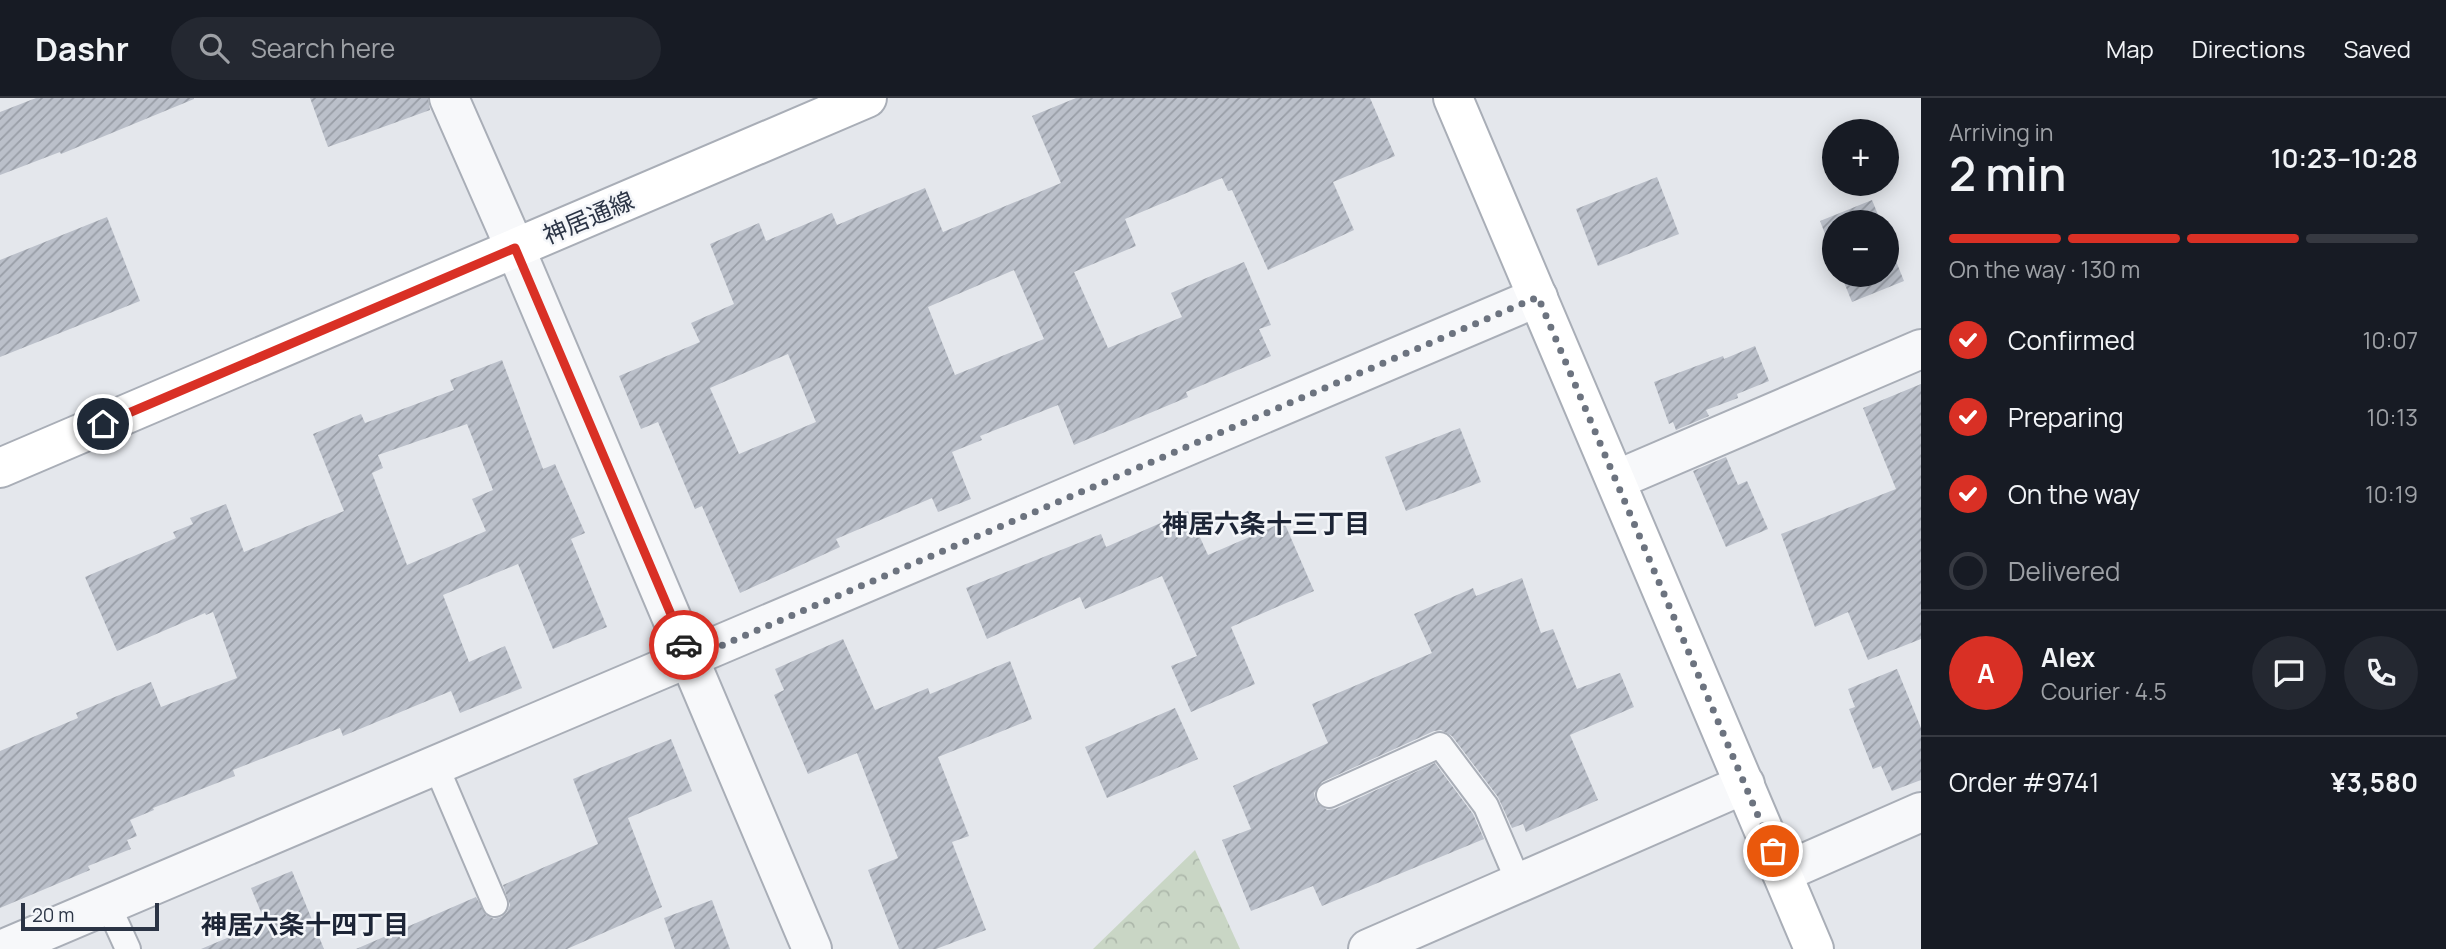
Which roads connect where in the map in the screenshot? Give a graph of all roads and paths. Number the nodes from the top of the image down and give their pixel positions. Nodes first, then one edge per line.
1 (449, 98) edge
2 (867, 98) edge
3 (1453, 98) edge
4 (515, 248) junction
5 (1538, 297) junction
6 (1921, 349) edge
7 (0, 468) edge
8 (1616, 480) junction
9 (690, 659) junction
10 (436, 766) junction
11 (1745, 784) junction
12 (1329, 795) dead end
13 (1921, 812) edge
14 (1782, 873) junction
15 (1519, 883) junction
16 (495, 904) dead end
17 (108, 905) junction
18 (3, 949) edge
19 (128, 949) edge
20 (812, 949) edge
21 (1368, 949) edge
22 (1814, 949) edge

1 - 4 street
2 - 4 street, 神居通線
3 - 5 street
4 - 7 street, 神居通線
4 - 9 street
5 - 8 street
5 - 9 street
6 - 8 street
8 - 11 street
9 - 10 street
9 - 20 street
10 - 16 lane
10 - 17 street
11 - 14 street
11 - 15 street
12 - 15 lane
13 - 14 street
14 - 22 street
15 - 21 street
17 - 18 street
17 - 19 lane

